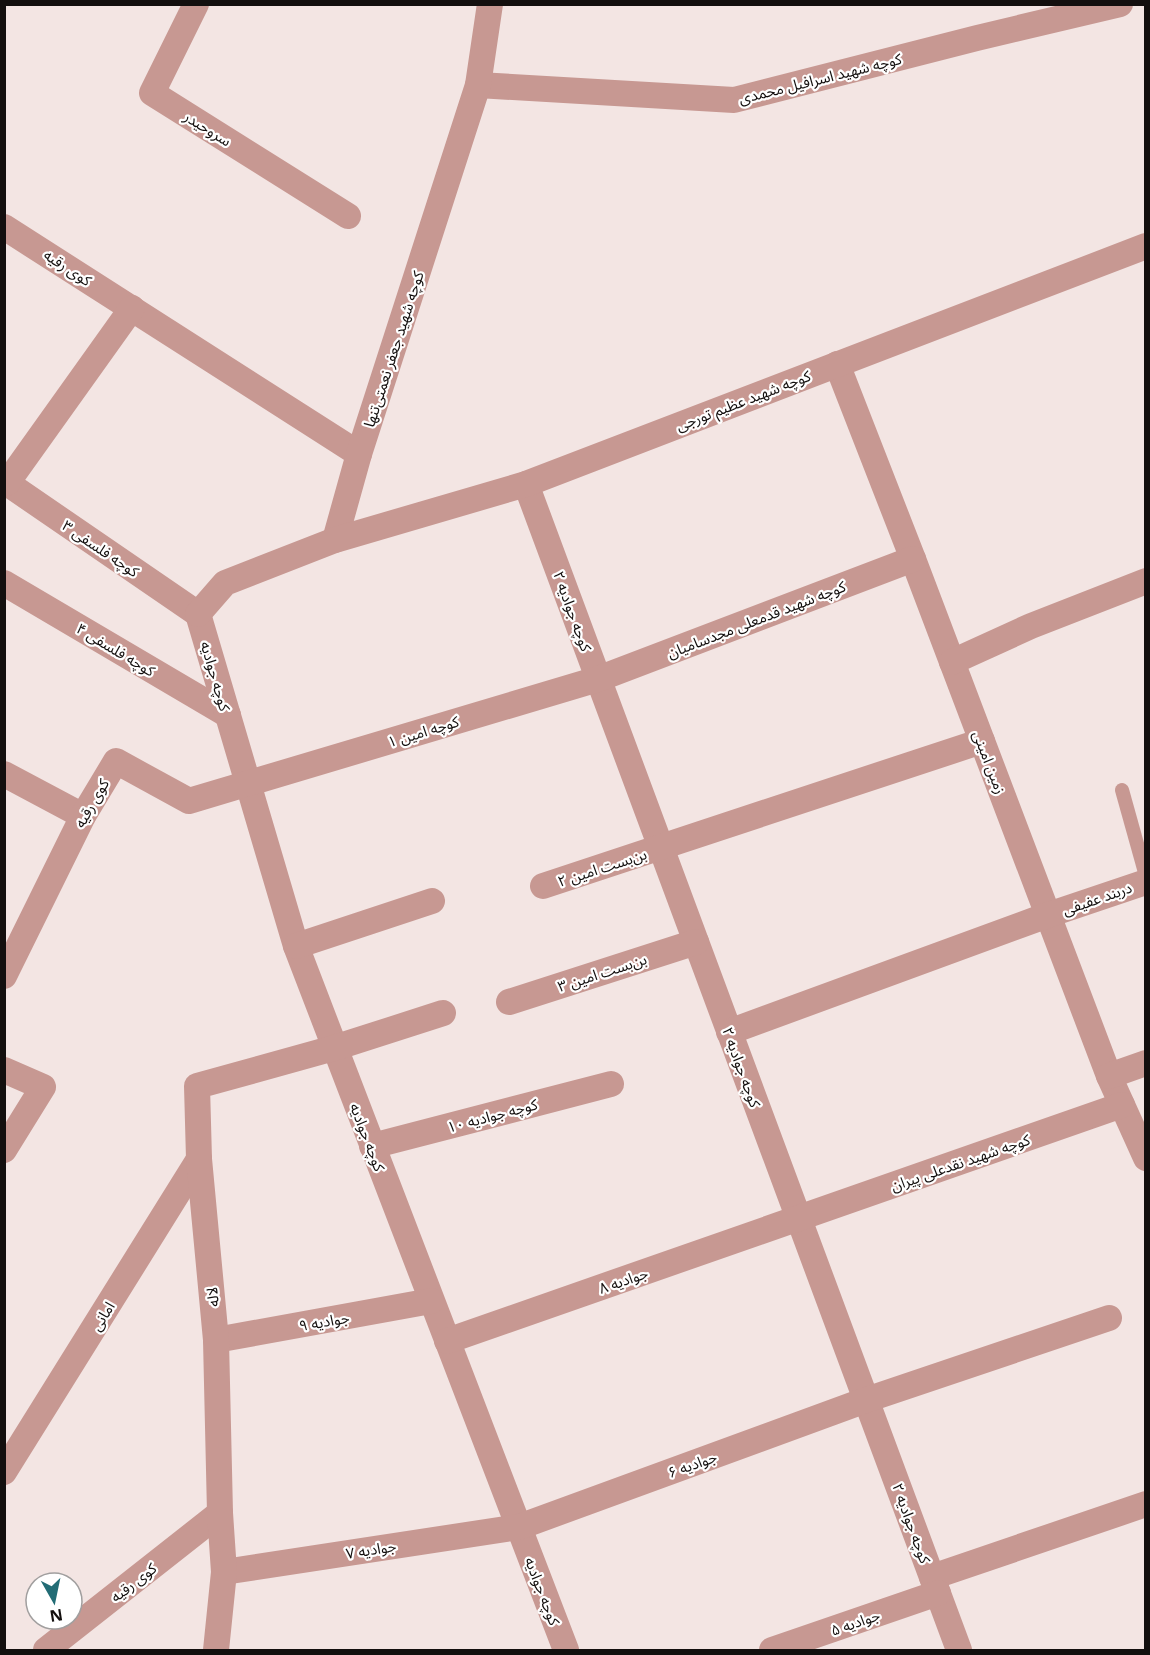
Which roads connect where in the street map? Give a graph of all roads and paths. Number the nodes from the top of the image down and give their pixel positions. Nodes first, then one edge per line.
1 (196, 4) edge
2 (490, 4) edge
3 (1120, 4) edge
4 (478, 84) junction
5 (348, 216) dead end
6 (4, 227) edge
7 (1146, 246) edge
8 (132, 308) junction
9 (837, 364) junction
10 (359, 454) junction
11 (6, 482) edge
12 (526, 484) junction
13 (335, 540) junction
14 (913, 559) junction
15 (1146, 581) edge
16 (4, 584) edge
17 (198, 614) junction
18 (952, 662) junction
19 (598, 679) junction
20 (228, 715) junction
21 (982, 741) junction
22 (4, 774) edge
23 (248, 783) junction
24 (1122, 790) dead end
25 (83, 816) junction
26 (661, 848) junction
27 (1146, 876) edge
28 (1146, 882) edge
29 (543, 886) dead end
30 (432, 901) dead end
31 (1048, 915) junction
32 (696, 942) junction
33 (296, 946) junction
34 (4, 976) edge
35 (508, 1002) dead end
36 (443, 1013) dead end
37 (729, 1032) junction
38 (334, 1048) junction
39 (1146, 1063) edge
40 (4, 1070) edge
41 (1109, 1076) junction
42 (612, 1084) dead end
43 (1122, 1104) junction
44 (372, 1146) junction
45 (4, 1150) edge
46 (1146, 1158) edge
47 (199, 1159) junction
48 (798, 1219) junction
49 (431, 1301) junction
50 (1109, 1318) dead end
51 (216, 1340) junction
52 (447, 1341) junction
53 (866, 1401) junction
54 (4, 1472) edge
55 (1146, 1504) edge
56 (220, 1514) junction
57 (519, 1527) junction
58 (224, 1572) junction
59 (935, 1585) junction
60 (46, 1650) edge
61 (216, 1650) edge
62 (566, 1650) edge
63 (772, 1650) edge
64 (959, 1650) edge

1 - 5 street, سروحیدر
2 - 4 street, کوچه شهید جعفر نعمتی‌تنها
3 - 4 street, کوچه شهید اسرافیل محمدی
4 - 10 street, کوچه شهید جعفر نعمتی‌تنها
6 - 8 street, کوی رقیه
7 - 9 street, کوچه شهید عظیم تورجی
8 - 10 street, کوی رقیه
8 - 11 street
9 - 12 street, کوچه شهید عظیم تورجی
9 - 14 street, زمین امینی
10 - 13 street, کوچه شهید جعفر نعمتی‌تنها
11 - 17 street, کوچه فلسفی ۳
12 - 13 street, کوچه شهید عظیم تورجی
12 - 19 street, کوچه جوادیه ۲
13 - 17 street
14 - 18 street, زمین امینی
14 - 19 street, کوچه شهید قدمعلی مجدسامیان
15 - 18 street
16 - 20 street, کوچه فلسفی ۴
17 - 20 street, کوچه جوادیه
18 - 21 street, زمین امینی
19 - 23 street, کوچه امین ۱
19 - 26 street, کوچه جوادیه ۲
20 - 23 street, کوچه جوادیه
21 - 26 street, بن‌بست امین ۲
21 - 31 street, زمین امینی
22 - 25 street
23 - 25 street, کوی رقیه
23 - 33 street, کوچه جوادیه
24 - 27 lane
25 - 34 street, کوی رقیه
26 - 29 street, بن‌بست امین ۲
26 - 32 street, کوچه جوادیه ۲
28 - 31 street, دربند عفیفی
30 - 33 street
31 - 37 street, دربند عفیفی
31 - 41 street, زمین امینی
32 - 35 street, بن‌بست امین ۳
32 - 37 street, کوچه جوادیه ۲
33 - 38 street, کوچه جوادیه
36 - 38 street
37 - 48 street, کوچه جوادیه ۲
38 - 44 street, کوچه جوادیه
38 - 47 street, لاله
39 - 41 street
40 - 45 street
41 - 43 street, زمین امینی
42 - 44 street, کوچه جوادیه ۱۰
43 - 46 street, زمین امینی
43 - 48 street, کوچه شهید نقدعلی پیران
44 - 49 street, کوچه جوادیه
47 - 51 street, لاله
47 - 54 street, امانی
48 - 52 street, جوادیه ۸
48 - 53 street, کوچه جوادیه ۲
49 - 51 street, جوادیه ۹
49 - 52 street, کوچه جوادیه
50 - 53 street, جوادیه ۶
51 - 56 street, لاله
52 - 57 street, کوچه جوادیه
53 - 57 street, جوادیه ۶
53 - 59 street, کوچه جوادیه ۲
55 - 59 street, جوادیه ۵
56 - 58 street, لاله
56 - 60 street, کوی رقیه
57 - 58 street, جوادیه ۷
57 - 62 street, کوچه جوادیه
58 - 61 street, لاله
59 - 63 street, جوادیه ۵
59 - 64 street, کوچه جوادیه ۲

